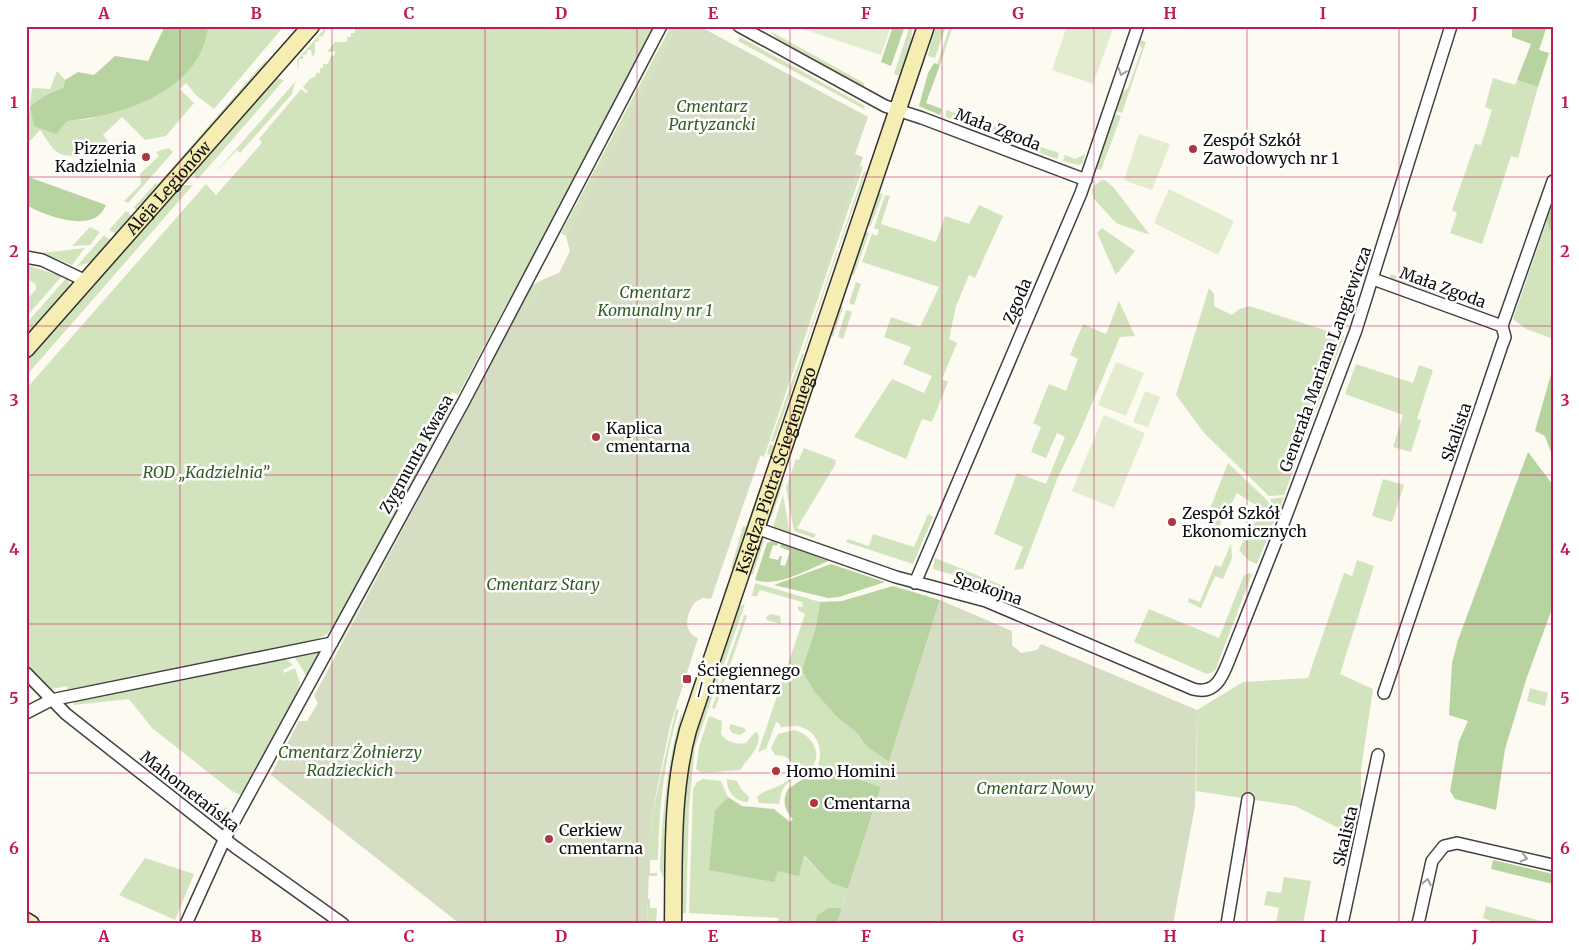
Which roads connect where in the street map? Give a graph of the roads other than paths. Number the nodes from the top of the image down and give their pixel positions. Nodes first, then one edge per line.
1 (311, 26) edge
2 (662, 26) edge
3 (739, 26) edge
4 (926, 26) edge
5 (1138, 26) edge
6 (1451, 26) edge
7 (898, 111) junction
8 (1086, 180) junction
9 (1553, 181) edge
10 (26, 257) edge
11 (1373, 279) junction
12 (86, 281) junction
13 (1502, 326) junction
14 (26, 350) edge
15 (756, 528) junction
16 (915, 583) junction
17 (332, 643) junction
18 (26, 674) edge
19 (1206, 690) joint
20 (1384, 693) dead end
21 (51, 700) junction
22 (26, 713) edge
23 (1378, 755) dead end
24 (1248, 799) dead end
25 (225, 838) junction
26 (1553, 865) edge
27 (26, 920) edge
28 (31, 924) edge
29 (186, 924) edge
30 (343, 924) edge
31 (672, 924) edge
32 (1227, 924) edge
33 (1342, 924) edge
34 (1418, 924) edge

1 - 12 street, Aleja Legionów
2 - 17 street, Zygmunta Kwasa
3 - 7 street, Mała Zgoda
4 - 7 street, Księdza Piotra Ściegiennego
5 -> 8 street, Zgoda
6 - 11 street, Generała Mariana Langiewicza
7 - 8 street, Mała Zgoda
7 - 15 street, Księdza Piotra Ściegiennego
8 - 16 street, Zgoda
9 - 13 street, Skalista
10 - 12 street
11 - 13 street, Mała Zgoda
11 - 19 street, Generała Mariana Langiewicza
12 - 14 street, Aleja Legionów
13 - 20 street, Skalista
15 - 16 street, Spokojna
15 - 31 street, Księdza Piotra Ściegiennego
16 - 19 street, Spokojna
17 - 21 street
17 - 25 street, Zygmunta Kwasa
18 - 21 street, Mahometańska
21 - 22 street
21 - 25 street, Mahometańska
23 - 33 street, Skalista
24 - 32 street
25 - 29 street, Zygmunta Kwasa
25 - 30 street, Mahometańska
34 -> 26 street
27 - 28 street

